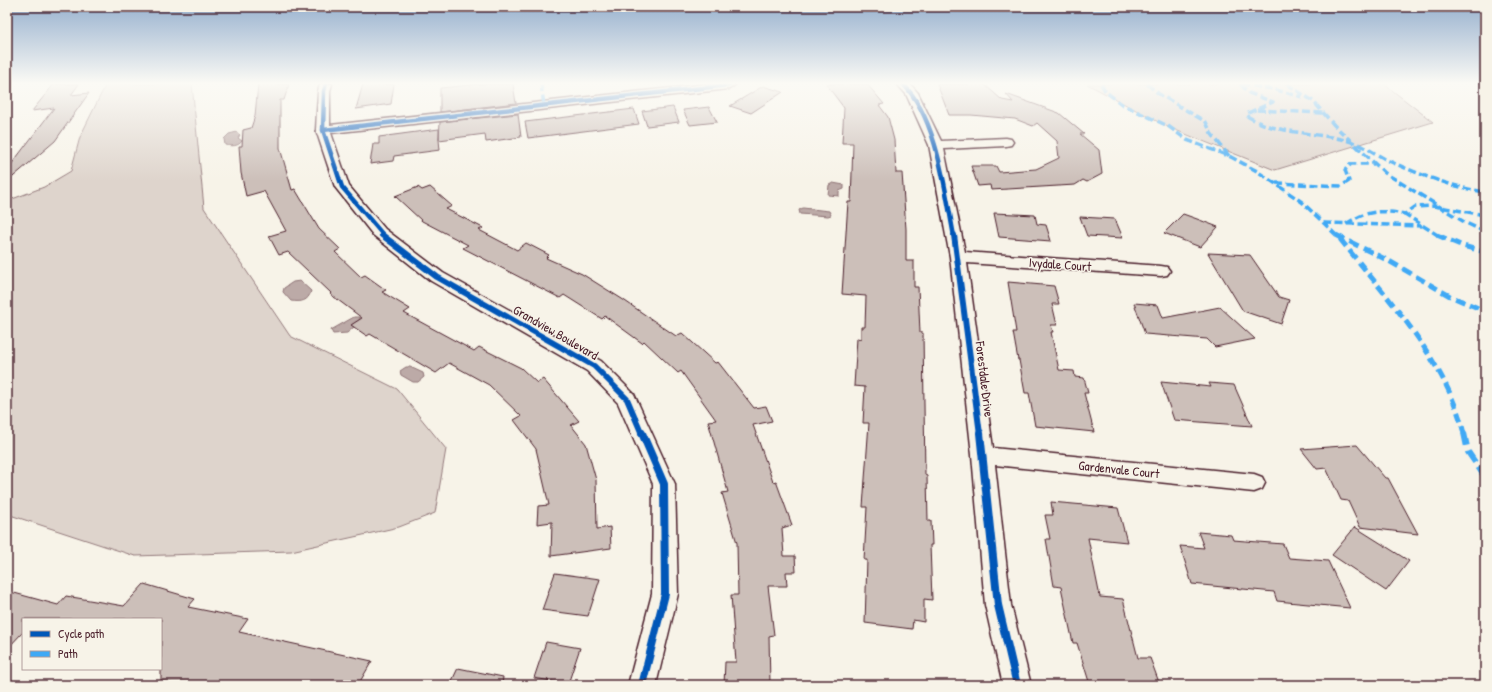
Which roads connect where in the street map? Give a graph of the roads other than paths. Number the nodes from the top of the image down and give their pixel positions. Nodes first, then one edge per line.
1 (323, 116) edge
2 (444, 116) edge
3 (923, 116) edge
4 (323, 130) junction
5 (1006, 142) dead end
6 (936, 145) junction
7 (958, 257) junction
8 (1161, 272) dead end
9 (984, 455) junction
10 (1254, 483) dead end
11 (642, 685) edge
12 (1016, 685) edge

1 - 4 street, Grandview Boulevard
2 - 4 street
3 - 6 street, Forestdale Drive
4 - 11 street, Grandview Boulevard
5 - 6 street
6 - 7 street, Forestdale Drive
7 - 8 street, Ivydale Court
7 - 9 street, Forestdale Drive
9 - 10 street, Gardenvale Court
9 - 12 street, Forestdale Drive

